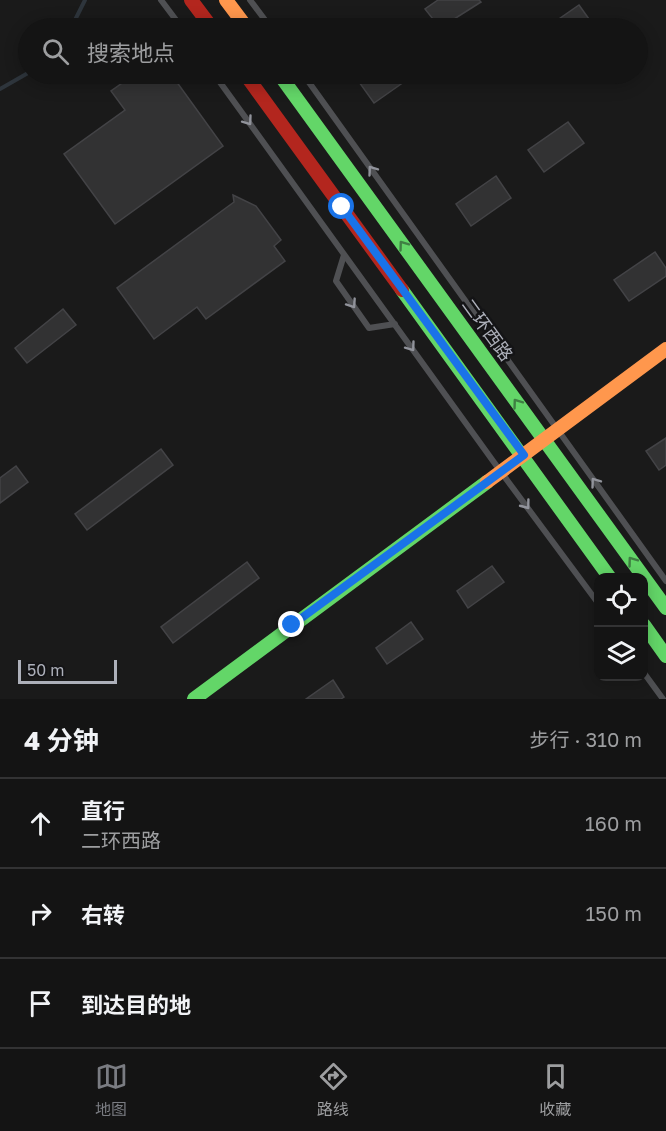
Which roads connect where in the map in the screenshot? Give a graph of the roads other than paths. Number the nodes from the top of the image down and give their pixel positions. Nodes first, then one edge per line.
1 (161, 0) edge
2 (191, 0) edge
3 (226, 0) edge
4 (250, 0) edge
5 (174, 18) edge
6 (204, 18) edge
7 (240, 18) edge
8 (264, 18) edge
9 (221, 84) edge
10 (252, 84) edge
11 (286, 84) edge
12 (310, 84) edge
13 (344, 255) junction
14 (394, 324) junction
15 (666, 349) edge
16 (558, 430) junction
17 (544, 440) junction
18 (524, 455) junction
19 (501, 472) junction
20 (607, 573) edge
21 (666, 581) edge
22 (594, 598) edge
23 (666, 608) edge
24 (646, 627) edge
25 (666, 656) edge
26 (648, 678) edge
27 (194, 699) edge
28 (663, 699) edge

1 - 5 lane
2 - 6 main road
3 - 7 main road
4 - 8 lane
9 -> 13 lane
10 - 18 main road
17 -> 11 main road, 二环西路
16 -> 12 lane
13 - 14 lane
13 -> 14 lane
14 -> 19 lane
15 - 16 main road
16 - 17 main road
21 -> 16 lane
17 - 18 main road
23 -> 17 main road, 二环西路
18 - 19 main road
18 - 20 main road
19 -> 22 lane
19 - 27 main road
24 - 25 main road
26 - 28 lane

